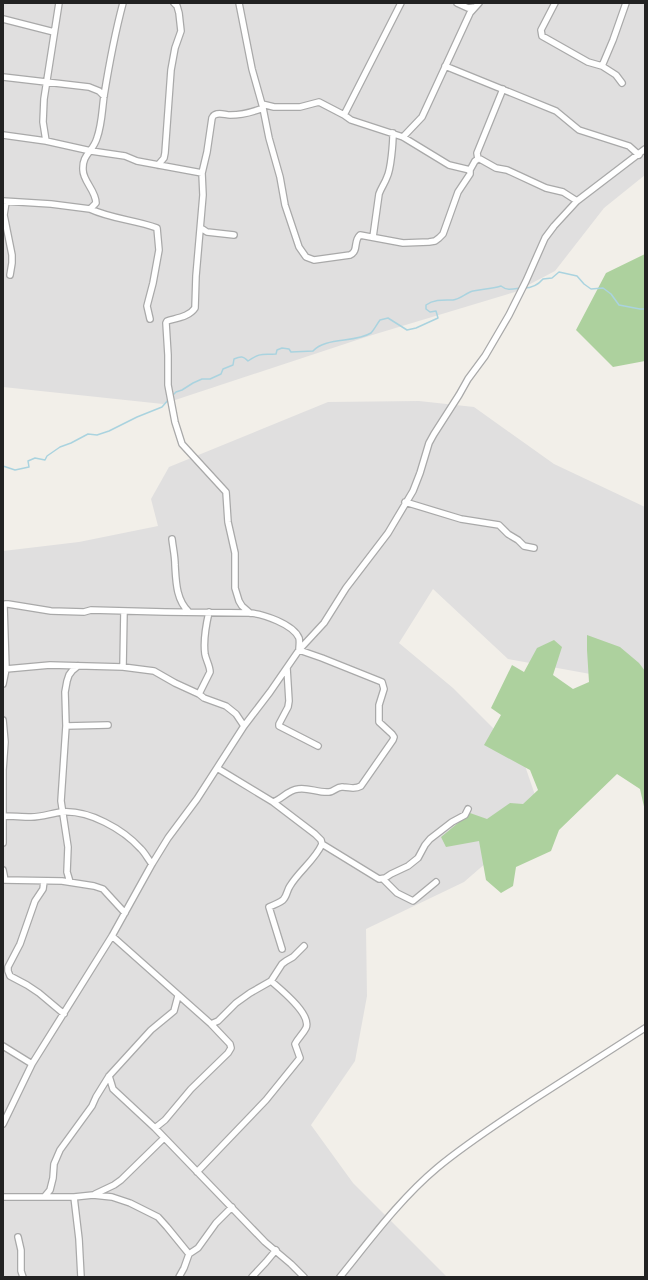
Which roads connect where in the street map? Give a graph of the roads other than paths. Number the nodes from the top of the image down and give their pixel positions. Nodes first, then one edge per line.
1 (59, 3) edge
2 (123, 3) edge
3 (174, 3) edge
4 (239, 3) edge
5 (401, 3) edge
6 (457, 3) edge
7 (555, 3) edge
8 (626, 3) edge
9 (477, 5) edge
10 (469, 11) junction
11 (3, 19) edge
12 (54, 32) junction
13 (445, 66) junction
14 (602, 66) junction
15 (3, 77) edge
16 (47, 82) junction
17 (622, 83) dead end
18 (503, 89) junction
19 (104, 96) junction
20 (262, 106) junction
21 (344, 115) junction
22 (393, 133) junction
23 (3, 135) edge
24 (403, 137) junction
25 (46, 141) junction
26 (645, 149) edge
27 (92, 151) junction
28 (639, 155) junction
29 (478, 159) junction
30 (158, 165) junction
31 (470, 170) junction
32 (202, 174) junction
33 (578, 201) junction
34 (5, 202) edge
35 (90, 209) junction
36 (201, 228) junction
37 (234, 235) dead end
38 (373, 237) junction
39 (9, 272) dead end
40 (150, 319) dead end
41 (405, 502) junction
42 (172, 540) dead end
43 (534, 548) dead end
44 (124, 611) junction
45 (189, 612) junction
46 (209, 612) junction
47 (250, 613) junction
48 (4, 647) edge
49 (299, 650) junction
50 (78, 666) junction
51 (123, 667) junction
52 (287, 668) junction
53 (6, 669) junction
54 (3, 684) edge
55 (199, 694) junction
56 (3, 720) edge
57 (108, 725) dead end
58 (66, 726) junction
59 (244, 726) junction
60 (318, 746) dead end
61 (217, 768) junction
62 (3, 770) edge
63 (273, 802) junction
64 (468, 809) dead end
65 (63, 812) junction
66 (4, 816) edge
67 (3, 843) edge
68 (322, 844) junction
69 (152, 864) junction
70 (3, 870) edge
71 (382, 879) junction
72 (4, 880) edge
73 (44, 881) junction
74 (70, 882) junction
75 (436, 882) dead end
76 (125, 913) junction
77 (112, 936) junction
78 (304, 946) dead end
79 (282, 949) dead end
80 (271, 981) junction
81 (178, 996) junction
82 (64, 1014) junction
83 (211, 1024) junction
84 (645, 1028) edge
85 (3, 1046) edge
86 (32, 1064) junction
87 (109, 1076) junction
88 (3, 1124) edge
89 (155, 1128) junction
90 (164, 1138) junction
91 (197, 1172) junction
92 (93, 1195) junction
93 (45, 1196) junction
94 (74, 1197) junction
95 (3, 1198) edge
96 (232, 1207) junction
97 (18, 1237) dead end
98 (276, 1250) junction
99 (189, 1254) junction
100 (23, 1277) edge
101 (81, 1277) edge
102 (179, 1277) edge
103 (252, 1277) edge
104 (304, 1277) edge
105 (340, 1277) edge

1 - 12 street
2 - 19 street
3 - 30 street
4 - 20 street
5 - 21 street
6 - 10 street
7 - 14 street
8 - 14 street
9 - 10 street
10 - 13 street
11 - 12 street
12 - 16 street
13 - 18 street
13 - 24 street
14 - 17 street
15 - 16 street
16 - 19 street
16 - 25 street
18 - 28 street
18 - 29 street
19 - 27 street
20 - 21 street
20 - 32 street
20 - 38 street
21 - 22 street
22 - 24 street
22 - 38 street
23 - 25 street
24 - 31 street
25 - 27 street
26 - 28 street
27 - 30 street
27 - 35 street
28 - 33 street
29 - 31 street
29 - 33 street
30 - 32 street
31 - 38 street
32 - 36 street
33 - 41 street
34 - 35 street
34 - 39 street
35 - 40 street
36 - 37 street
36 - 47 street
41 - 43 street
41 - 49 street
42 - 45 street
44 - 45 street
44 - 48 street
44 - 51 street
45 - 46 street
46 - 47 street
46 - 55 street
47 - 49 street
48 - 53 street
49 - 52 street
49 - 63 street
50 - 51 street
50 - 53 street
50 - 58 street
51 - 55 street
52 - 59 street
52 - 60 street
53 - 54 street
55 - 59 street
56 - 62 street
57 - 58 street
58 - 65 street
59 - 61 street
61 - 63 street
61 - 69 street
62 - 66 street
63 - 68 street
64 - 71 street
65 - 66 street
65 - 69 street
65 - 74 street
66 - 67 street
68 - 71 street
68 - 79 street
69 - 76 street
70 - 72 street
71 - 75 street
72 - 73 street
73 - 74 street
73 - 82 street
74 - 76 street
76 - 77 street
77 - 81 street
77 - 82 street
78 - 80 street
80 - 83 street
80 - 91 street
81 - 83 street
81 - 87 street
82 - 86 street
83 - 89 street
84 - 105 street
85 - 86 street
86 - 88 street
87 - 89 street
87 - 93 street
89 - 90 street
90 - 91 street
90 - 92 street
91 - 96 street
92 - 94 street
92 - 99 street
93 - 94 street
93 - 95 street
94 - 101 street
96 - 98 street
96 - 99 street
97 - 100 street
98 - 103 street
98 - 104 street
99 - 102 street

